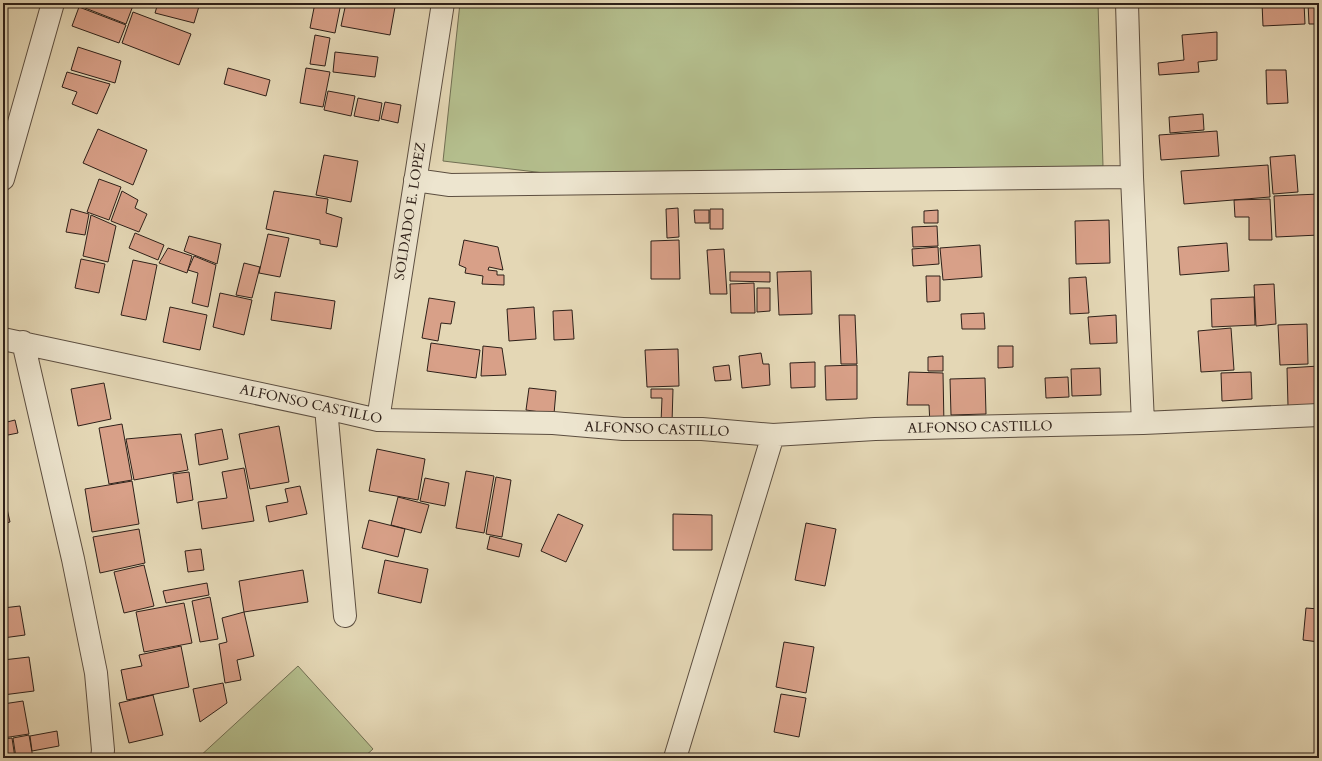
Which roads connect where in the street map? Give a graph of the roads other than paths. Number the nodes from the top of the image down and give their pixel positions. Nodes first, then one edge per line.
1 (53, 3) edge
2 (443, 3) edge
3 (1127, 3) edge
4 (7, 151) edge
5 (1132, 178) junction
6 (3, 179) edge
7 (415, 180) junction
8 (13, 341) edge
9 (326, 408) junction
10 (1319, 415) edge
11 (378, 420) junction
12 (1143, 423) junction
13 (773, 435) junction
14 (344, 616) dead end
15 (102, 758) edge
16 (675, 758) edge

1 - 4 street
2 - 7 street, SOLDADO E. LOPEZ
3 - 5 street
4 - 6 street
5 - 7 street
5 - 12 street
7 - 11 street, SOLDADO E. LOPEZ
8 - 9 street, ALFONSO CASTILLO
8 - 15 street
9 - 11 street, ALFONSO CASTILLO
9 - 14 street
10 - 12 street, ALFONSO CASTILLO
11 - 13 street, ALFONSO CASTILLO
12 - 13 street, ALFONSO CASTILLO
13 - 16 street

